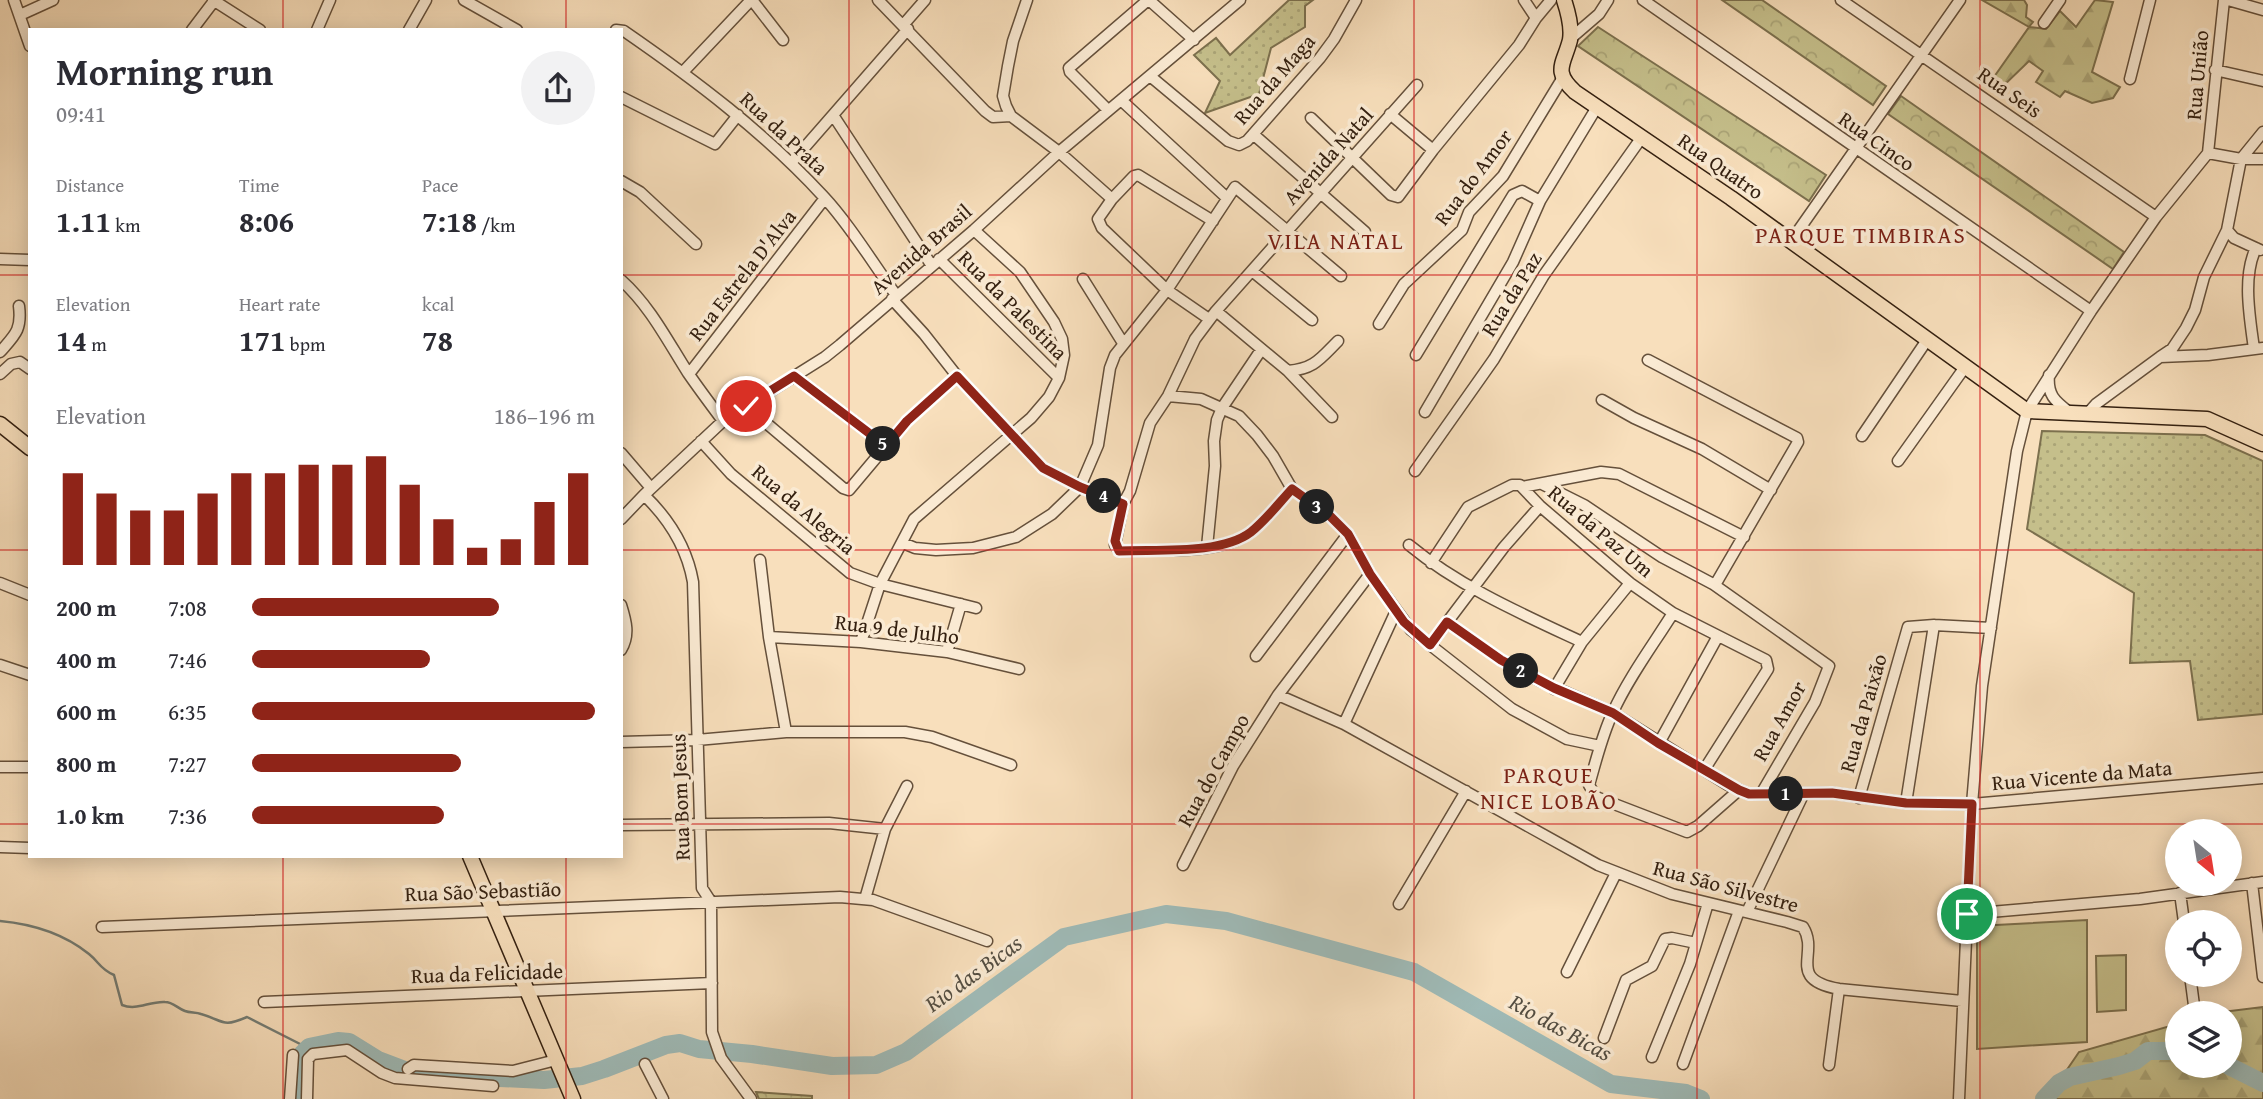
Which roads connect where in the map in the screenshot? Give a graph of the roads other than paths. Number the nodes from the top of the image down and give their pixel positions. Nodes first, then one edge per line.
1 (14, 0) edge
2 (53, 0) edge
3 (213, 0) edge
4 (330, 0) edge
5 (426, 0) edge
6 (464, 0) edge
7 (751, 0) edge
8 (878, 0) edge
9 (925, 0) edge
10 (1027, 0) edge
11 (1148, 0) edge
12 (1240, 0) edge
13 (1356, 0) edge
14 (1524, 0) edge
15 (1551, 0) edge
16 (1564, 0) edge
17 (1608, 0) edge
18 (1643, 0) edge
19 (1842, 0) edge
20 (1960, 0) edge
21 (2060, 0) edge
22 (2150, 0) edge
23 (2226, 0) edge
24 (2263, 10) edge
25 (20, 15) junction
26 (1536, 19) junction
27 (2045, 23) dead end
28 (906, 27) junction
29 (193, 28) edge
30 (257, 28) edge
31 (318, 28) edge
32 (410, 28) edge
33 (513, 28) edge
34 (623, 31) edge
35 (1570, 39) junction
36 (28, 40) edge
37 (783, 40) dead end
38 (1194, 40) junction
39 (1922, 54) junction
40 (2215, 70) junction
41 (683, 72) junction
42 (1150, 76) junction
43 (1562, 79) junction
44 (2130, 79) dead end
45 (2263, 81) edge
46 (1417, 85) dead end
47 (623, 98) edge
48 (1121, 100) junction
49 (1597, 107) junction
50 (1108, 110) junction
51 (1390, 114) junction
52 (738, 115) junction
53 (833, 116) junction
54 (1011, 116) junction
55 (1311, 118) dead end
56 (2263, 132) edge
57 (1253, 134) junction
58 (1642, 137) junction
59 (1854, 149) junction
60 (1433, 150) junction
61 (1059, 152) junction
62 (2208, 153) junction
63 (1352, 158) junction
64 (2241, 159) junction
65 (2263, 159) edge
66 (791, 163) junction
67 (623, 182) edge
68 (1320, 193) junction
69 (825, 198) junction
70 (1227, 198) junction
71 (1112, 199) junction
72 (1540, 201) junction
73 (2157, 217) junction
74 (1213, 221) junction
75 (974, 230) junction
76 (2227, 230) junction
77 (1286, 232) junction
78 (1365, 232) dead end
79 (1791, 242) junction
80 (696, 244) dead end
81 (2260, 250) edge
82 (0, 259) edge
83 (28, 260) edge
84 (935, 263) junction
85 (1252, 271) junction
86 (1341, 276) dead end
87 (1083, 279) dead end
88 (623, 282) edge
89 (1167, 290) junction
90 (894, 297) junction
91 (19, 306) dead end
92 (2091, 311) junction
93 (1212, 315) junction
94 (1312, 320) dead end
95 (1379, 324) dead end
96 (1927, 340) junction
97 (1338, 341) dead end
98 (1123, 343) junction
99 (2258, 349) edge
100 (1261, 350) junction
101 (0, 352) edge
102 (1416, 355) dead end
103 (2160, 357) junction
104 (1648, 360) dead end
105 (1965, 367) junction
106 (28, 368) edge
107 (1288, 371) junction
108 (0, 374) edge
109 (689, 374) junction
110 (2049, 374) junction
111 (794, 376) junction
112 (957, 376) junction
113 (1059, 378) junction
114 (1168, 396) junction
115 (1601, 400) dead end
116 (746, 406) junction
117 (1222, 408) junction
118 (2026, 411) junction
119 (1424, 412) dead end
120 (2069, 412) junction
121 (2088, 413) junction
122 (1332, 417) dead end
123 (723, 421) junction
124 (0, 424) edge
125 (1011, 435) junction
126 (1862, 436) dead end
127 (701, 441) junction
128 (2263, 442) edge
129 (28, 446) edge
130 (886, 446) junction
131 (623, 456) edge
132 (1898, 461) dead end
133 (1415, 471) dead end
134 (1542, 484) junction
135 (1080, 487) junction
136 (1522, 487) junction
137 (1292, 489) junction
138 (1771, 490) junction
139 (648, 491) junction
140 (1123, 504) junction
141 (1540, 506) junction
142 (623, 517) edge
143 (1348, 534) junction
144 (1744, 537) junction
145 (903, 544) junction
146 (1409, 545) dead end
147 (1207, 547) junction
148 (760, 560) dead end
149 (1431, 563) junction
150 (1370, 574) junction
151 (0, 583) edge
152 (1630, 583) junction
153 (880, 584) junction
154 (1715, 585) junction
155 (1473, 588) junction
156 (28, 594) edge
157 (961, 604) junction
158 (976, 608) dead end
159 (1396, 611) junction
160 (623, 612) edge
161 (1673, 613) junction
162 (1447, 622) junction
163 (1934, 625) junction
164 (1991, 628) junction
165 (1718, 636) junction
166 (769, 637) junction
167 (861, 642) junction
168 (1581, 642) junction
169 (1430, 645) junction
170 (623, 646) edge
171 (947, 652) junction
172 (1256, 656) dead end
173 (0, 664) edge
174 (1019, 669) dead end
175 (28, 675) edge
176 (1554, 688) junction
177 (1278, 695) junction
178 (1613, 713) junction
179 (1344, 724) junction
180 (786, 732) junction
181 (697, 740) junction
182 (623, 742) edge
183 (1658, 743) junction
184 (1600, 746) junction
185 (1011, 765) dead end
186 (0, 767) edge
187 (28, 767) edge
188 (1704, 770) junction
189 (2263, 778) edge
190 (907, 786) dead end
191 (1739, 790) junction
192 (1465, 791) junction
193 (1761, 794) junction
194 (1803, 795) junction
195 (1859, 797) junction
196 (1906, 803) junction
197 (1972, 804) junction
198 (699, 822) junction
199 (623, 825) edge
200 (885, 829) junction
201 (0, 847) edge
202 (28, 848) edge
203 (471, 858) edge
204 (1183, 865) dead end
205 (1616, 873) junction
206 (2257, 883) edge
207 (2165, 894) edge
208 (865, 899) junction
209 (711, 901) junction
210 (1708, 903) junction
211 (1399, 904) dead end
212 (492, 910) junction
213 (1743, 911) junction
214 (1967, 914) junction
215 (102, 926) dead end
216 (987, 941) dead end
217 (1696, 943) junction
218 (1567, 972) dead end
219 (2263, 977) edge
220 (712, 983) junction
221 (1839, 989) junction
222 (526, 991) junction
223 (1962, 1001) junction
224 (264, 1002) dead end
225 (1604, 1038) dead end
226 (293, 1055) dead end
227 (1652, 1056) dead end
228 (557, 1064) junction
229 (645, 1064) dead end
230 (1683, 1064) dead end
231 (1829, 1065) dead end
232 (407, 1075) junction
233 (493, 1086) dead end
234 (569, 1095) edge
235 (290, 1099) edge
236 (307, 1099) edge
237 (663, 1099) edge
238 (751, 1099) edge
239 (1959, 1099) edge

1 - 25 street
2 - 25 street
3 - 29 street
3 - 30 street
4 - 31 street
5 - 32 street
6 - 33 street
7 - 37 street
7 - 41 street
8 - 28 street
9 - 28 street
10 - 54 street
11 - 38 street
11 - 50 street
12 - 38 street, Avenida Brasil
13 - 57 street, Rua da Maga
14 - 26 street
15 - 26 street
16 - 35 main road
17 - 35 street
18 - 59 street, Rua Cinco
19 - 39 street, Rua Seis
20 - 39 street
21 - 27 street
22 - 44 street
23 - 24 street
23 - 40 street, Rua União
25 - 36 street
26 - 60 street
28 - 53 street
28 - 54 street
34 - 41 street, Rua da Prata
35 - 43 main road
38 - 42 street, Avenida Brasil
39 - 59 street
39 - 73 street, Rua Seis
40 - 45 street
40 - 62 street, Rua União
41 - 52 street, Rua da Prata
42 - 48 street, Avenida Brasil
42 - 57 street, Rua da Maga
43 - 49 main road, Rua Quatro
43 - 95 street, Rua do Amor
46 - 51 street, Avenida Natal
47 - 52 street
48 - 50 street, Avenida Brasil
48 - 70 street
49 - 58 main road, Rua Quatro
49 - 72 street
50 - 61 street, Avenida Brasil
51 - 60 street, Avenida Natal
51 - 63 street, Avenida Natal
52 - 66 street, Rua da Prata
53 - 66 street
53 - 84 street, Rua da Palestina
54 - 61 street
55 - 63 street
56 - 64 street
57 - 68 street
58 - 79 main road, Rua Quatro
58 - 133 street, Rua da Paz
59 - 79 street
59 - 92 street, Rua Cinco
60 - 63 street
61 - 71 street
61 - 75 street, Avenida Brasil
62 - 64 street
62 - 73 street
63 - 68 street, Avenida Natal
64 - 65 street
64 - 76 street
66 - 69 street, Rua da Prata
67 - 80 street
68 - 77 street, Avenida Natal
68 - 78 street
69 - 90 street, Rua da Prata
69 - 109 street, Rua Estrela D'Alva
70 - 74 street
70 - 77 street
71 - 74 street
71 - 89 street
72 - 102 street
72 - 119 street
73 - 92 street
74 - 89 street
75 - 84 street, Avenida Brasil
75 - 113 street
76 - 81 street
76 - 103 street
77 - 85 street, Avenida Natal
77 - 86 street
79 - 96 main road, Rua Quatro
81 - 99 street
82 - 83 street
84 - 90 street, Avenida Brasil
84 - 113 street, Rua da Palestina
85 - 93 street, Avenida Natal
85 - 94 street
87 - 98 street
88 - 109 street
89 - 93 street
89 - 98 street
90 - 111 street, Avenida Brasil
90 - 112 street, Rua da Prata
91 - 101 street
92 - 110 street
93 - 100 street
93 - 114 street, Avenida Natal
96 - 105 main road, Rua Quatro
96 - 126 street
97 - 107 street
98 - 135 street
99 - 103 street
100 - 107 street
100 - 117 street
103 - 121 street
104 - 138 street
105 - 118 main road, Rua Quatro
105 - 132 street
106 - 108 street
107 - 122 street
109 - 123 street
110 - 118 street
110 - 120 street
111 - 116 street, Avenida Brasil
111 - 130 street
112 - 125 street, Rua da Prata
112 - 130 street
113 - 125 street
114 - 117 street
114 - 140 street, Avenida Natal
115 - 138 street
116 - 123 street, Avenida Brasil
116 - 130 street
117 - 137 street
117 - 147 street
118 - 120 main road
118 - 164 street
120 - 121 main road
121 - 128 main road
123 - 127 street, Avenida Brasil
124 - 129 main road
125 - 135 street, Rua da Prata
125 - 145 street
127 - 139 street, Avenida Brasil
127 - 153 street, Rua da Alegria
131 - 139 street, Rua Bom Jesus
134 - 136 street
134 - 144 street
134 - 154 street
135 - 140 street, Rua da Prata
135 - 145 street
136 - 141 street, Rua da Paz Um
136 - 149 street, Rua da Paz Um
137 - 143 street
137 - 147 street
138 - 144 street
139 - 142 street, Avenida Brasil
139 - 181 street, Rua Bom Jesus
140 - 147 street, Avenida Natal
141 - 152 street, Rua da Paz Um
141 - 155 street
143 - 150 street
143 - 172 street
144 - 154 street
145 - 153 street
146 - 149 street
148 - 166 street
149 - 155 street
150 - 159 street
150 - 177 street, Rua do Campo
151 - 156 street
152 - 161 street, Rua da Paz Um
152 - 168 street
153 - 157 street, Rua da Alegria
153 - 167 street
154 - 193 street, Rua Amor
155 - 162 street
155 - 168 street
157 - 158 street, Rua da Alegria
157 - 171 street
159 - 169 street
159 - 179 street
160 - 170 street
161 - 165 street, Rua da Paz Um
161 - 178 street
162 - 169 street
162 - 176 street, Rua Vicente da Mata
163 - 164 street
163 - 195 street, Rua da Paixão
163 - 196 street
164 - 197 street
165 - 183 street
165 - 188 street, Rua da Paz Um
166 - 167 street, Rua 9 de Julho
166 - 180 street
167 - 171 street, Rua 9 de Julho
168 - 176 street
169 - 184 street
171 - 174 street, Rua 9 de Julho
173 - 175 street
176 - 178 street, Rua Vicente da Mata
177 - 179 street
177 - 204 street, Rua do Campo
178 - 183 street, Rua Vicente da Mata
178 - 184 street
179 - 192 street, Rua São Silvestre
180 - 181 street
180 - 185 street
181 - 182 street
181 - 198 street, Rua Bom Jesus
183 - 188 street, Rua Vicente da Mata
184 - 191 street
186 - 187 street
188 - 191 street, Rua Vicente da Mata
189 - 197 street, Rua Vicente da Mata
190 - 200 street
191 - 193 street, Rua Vicente da Mata
192 - 205 street, Rua São Silvestre
192 - 211 street
193 - 194 street, Rua Vicente da Mata
194 - 195 street, Rua Vicente da Mata
194 - 213 street
195 - 196 street, Rua Vicente da Mata
196 - 197 street, Rua Vicente da Mata
197 - 214 street
198 - 199 street
198 - 200 street
198 - 209 street, Rua Bom Jesus
200 - 208 street
201 - 202 street
203 - 212 main road
205 - 210 street, Rua São Silvestre
205 - 218 street
206 - 219 street
207 - 214 street
208 - 209 street, Rua São Sebastião
208 - 216 street, Rua São Sebastião
209 - 212 street, Rua São Sebastião
209 - 220 street, Rua Bom Jesus
210 - 213 street, Rua São Silvestre
210 - 217 street
212 - 215 street, Rua São Sebastião
212 - 222 main road
213 - 221 street, Rua São Silvestre
213 - 230 street
214 - 223 street
217 - 225 street
217 - 227 street
220 - 222 street, Rua da Felicidade
220 - 238 street, Rua Bom Jesus
221 - 223 street, Rua São Silvestre
221 - 231 street
222 - 224 street, Rua da Felicidade
222 - 228 main road
223 - 239 street
226 - 235 street
228 - 232 street
228 - 234 main road
229 - 237 street
232 - 233 street
232 - 236 street

